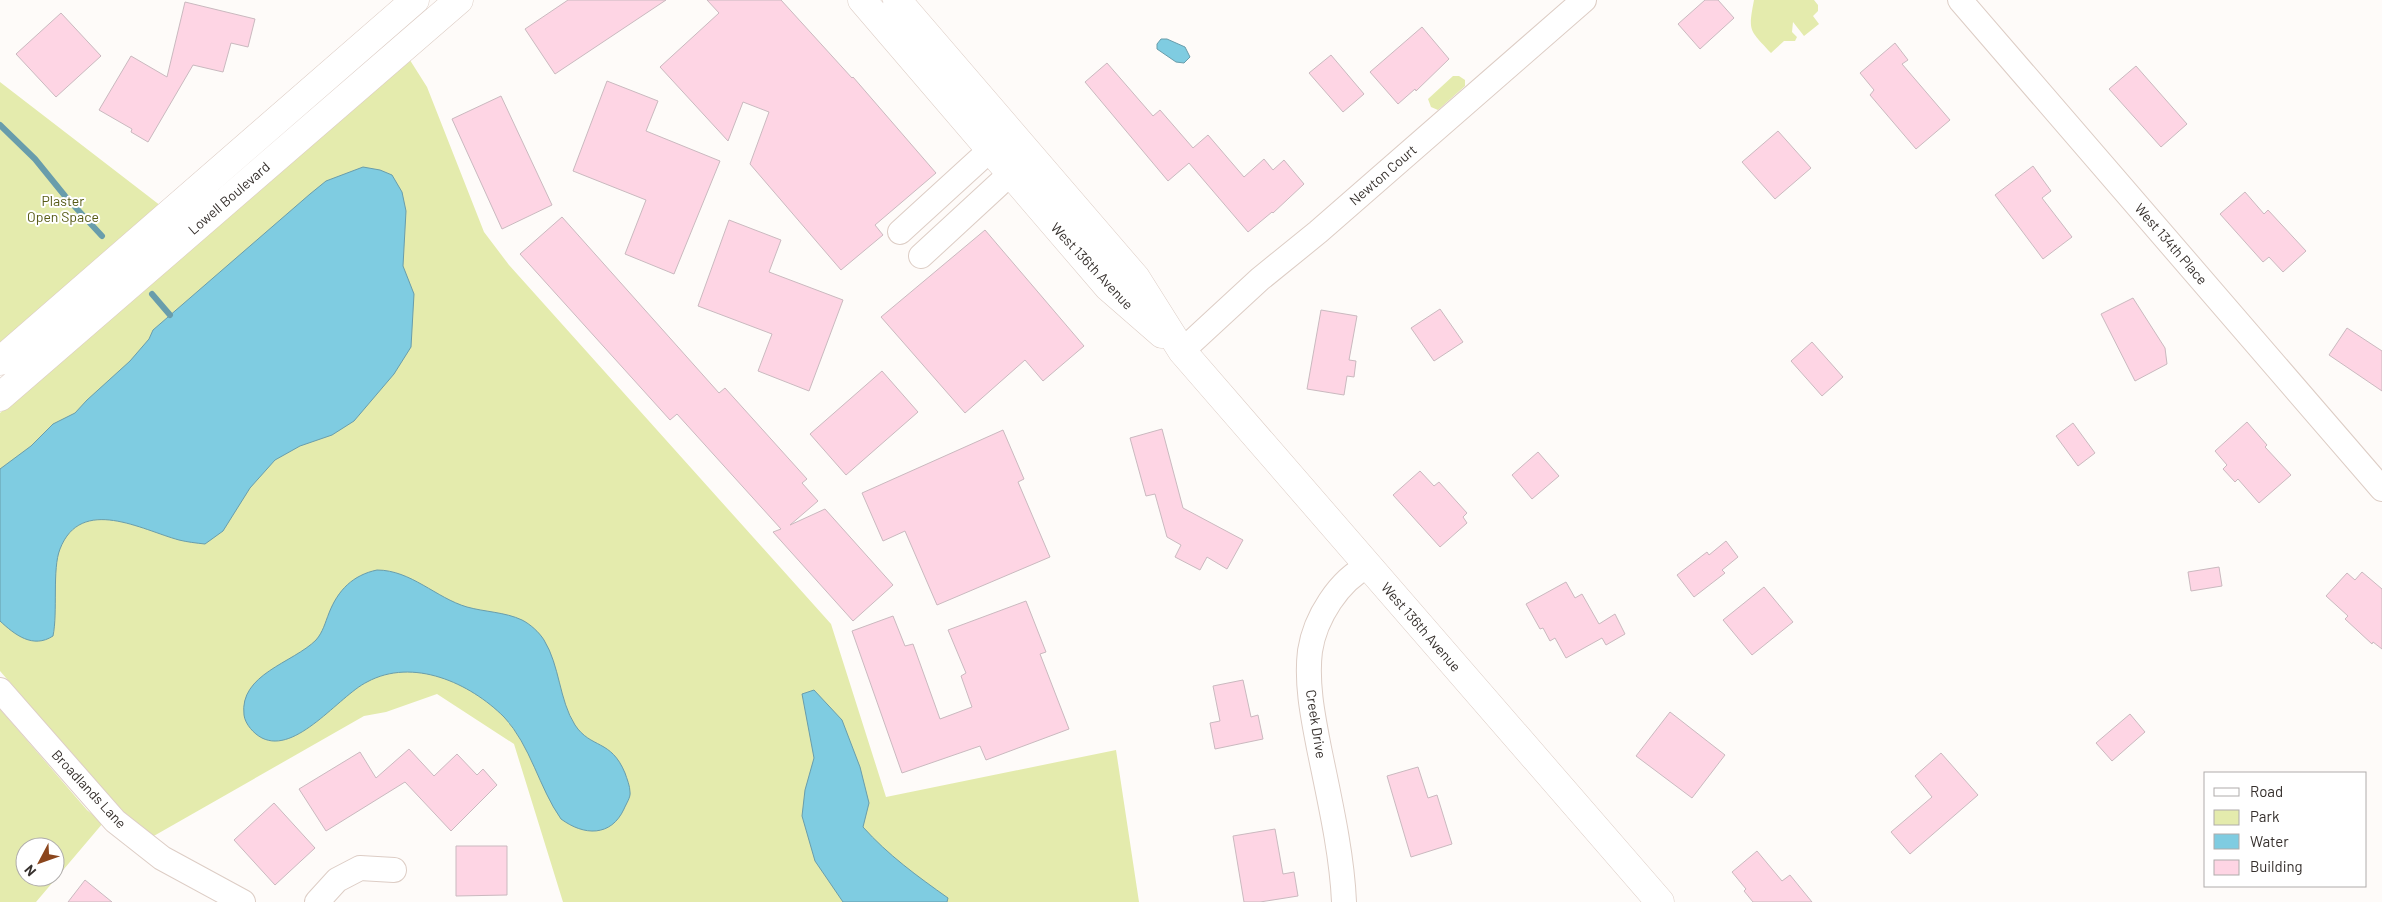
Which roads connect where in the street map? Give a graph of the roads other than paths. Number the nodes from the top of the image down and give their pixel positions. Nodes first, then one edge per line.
1 (415, 0) edge
2 (459, 0) edge
3 (862, 0) edge
4 (897, 0) edge
5 (1584, 0) edge
6 (1960, 0) edge
7 (1001, 141) junction
8 (1021, 164) junction
9 (900, 232) dead end
10 (921, 256) dead end
11 (1182, 351) junction
12 (0, 361) edge
13 (0, 397) edge
14 (2382, 489) edge
15 (1368, 566) junction
16 (0, 690) edge
17 (394, 870) dead end
18 (243, 902) edge
19 (317, 902) edge
20 (1344, 902) edge
21 (1660, 902) edge

1 - 12 main road, Lowell Boulevard
2 - 13 main road, Lowell Boulevard
3 - 7 main road, West 136th Avenue
4 - 7 main road, West 136th Avenue
5 - 11 street, Newton Court
6 - 14 street, West 134th Place
7 - 8 main road, West 136th Avenue
7 - 9 street
8 - 10 street
8 - 11 main road, West 136th Avenue
11 - 15 main road, West 136th Avenue
15 - 20 street, Creek Drive
15 - 21 main road, West 136th Avenue
16 - 18 street, Broadlands Lane
17 - 19 street

